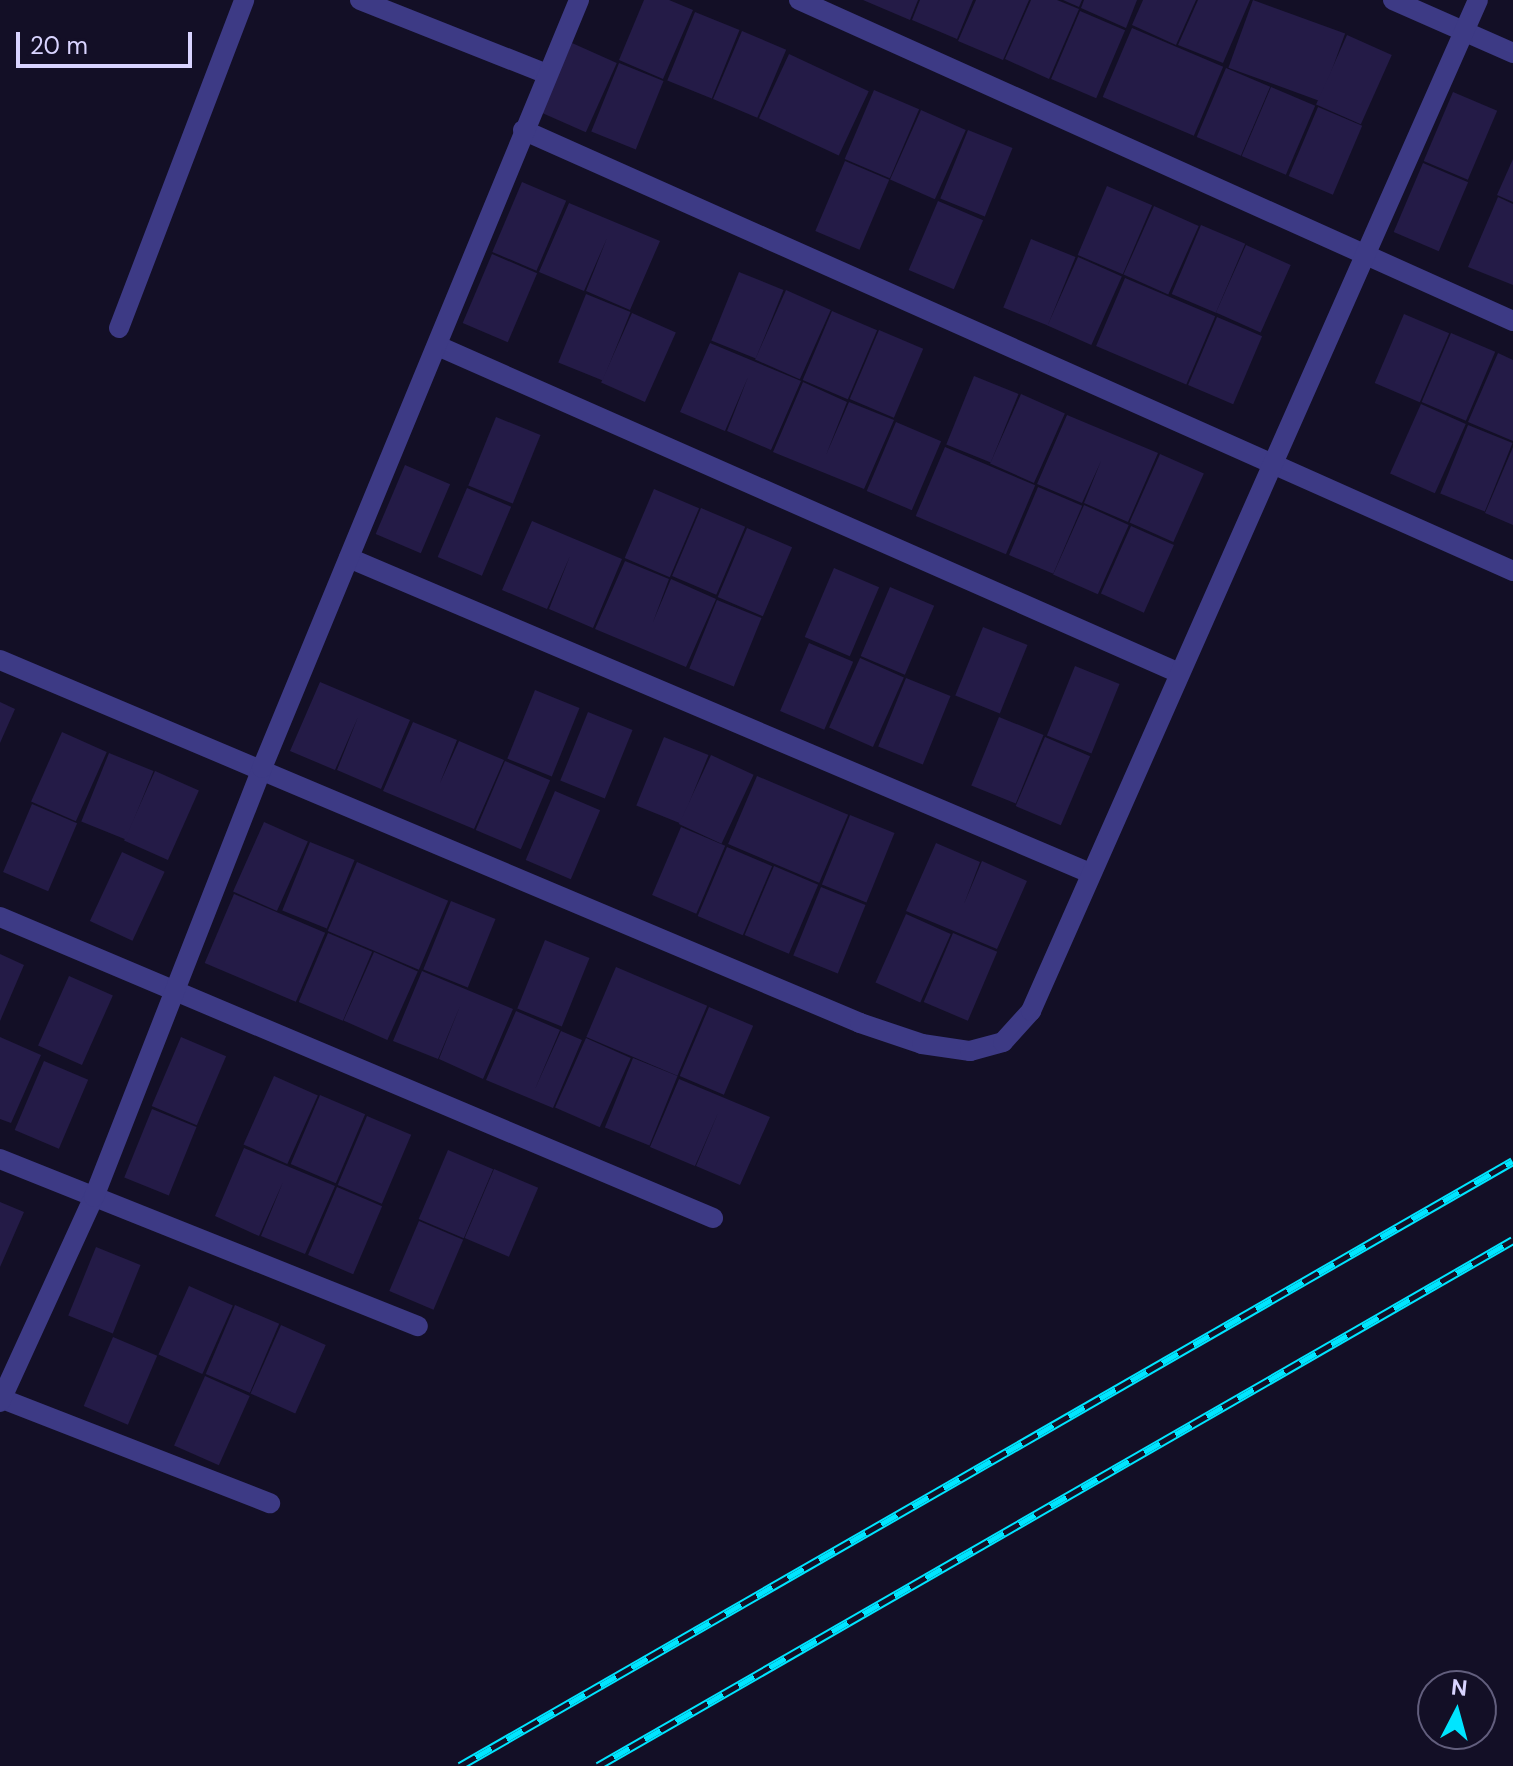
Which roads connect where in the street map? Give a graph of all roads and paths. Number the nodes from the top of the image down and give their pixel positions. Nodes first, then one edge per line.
1 (244, 0) edge
2 (360, 0) edge
3 (579, 0) edge
4 (799, 0) edge
5 (1393, 0) edge
6 (1478, 0) edge
7 (1463, 32) junction
8 (1513, 53) edge
9 (547, 74) junction
10 (523, 130) junction
11 (1365, 254) junction
12 (1513, 321) edge
13 (119, 328) dead end
14 (438, 346) junction
15 (1272, 463) junction
16 (349, 558) junction
17 (1513, 571) edge
18 (0, 660) edge
19 (1179, 673) junction
20 (262, 768) junction
21 (1090, 873) junction
22 (0, 917) edge
23 (173, 991) junction
24 (0, 1159) edge
25 (94, 1197) junction
26 (713, 1218) dead end
27 (418, 1326) dead end
28 (0, 1400) edge
29 (270, 1503) dead end

1 - 13 street
2 - 9 street
3 - 9 street
4 - 11 street
5 - 7 street
6 - 7 street
7 - 8 street
7 - 11 street
9 - 10 street
10 - 14 street
10 - 15 street
11 - 12 street
11 - 15 street
14 - 16 street
14 - 19 street
15 - 17 street
15 - 19 street
16 - 20 street
16 - 21 street
18 - 20 street
19 - 21 street
20 - 21 street
20 - 23 street
22 - 23 street
23 - 25 street
23 - 26 street
24 - 25 street
25 - 27 street
25 - 28 street
28 - 29 street

